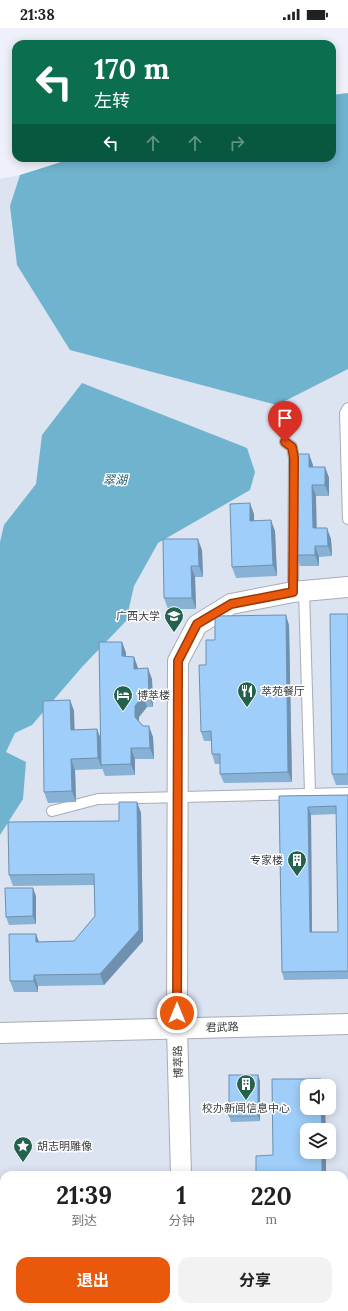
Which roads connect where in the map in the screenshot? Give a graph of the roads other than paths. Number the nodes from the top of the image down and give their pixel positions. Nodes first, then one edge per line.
1 (348, 408) edge
2 (285, 442) dead end
3 (348, 519) edge
4 (348, 586) edge
5 (298, 592) junction
6 (310, 793) junction
7 (348, 793) edge
8 (177, 796) junction
9 (52, 811) dead end
10 (348, 1024) edge
11 (177, 1028) junction
12 (0, 1033) edge
13 (181, 1171) edge

1 - 3 lane
2 - 5 lane
4 - 5 street, 博萃路
5 - 6 lane
5 - 8 street, 博萃路
6 - 7 lane
6 - 8 lane
8 - 9 lane
8 - 11 street, 博萃路
10 - 11 street, 君武路
11 - 12 street, 君武路
11 - 13 street, 博萃路

